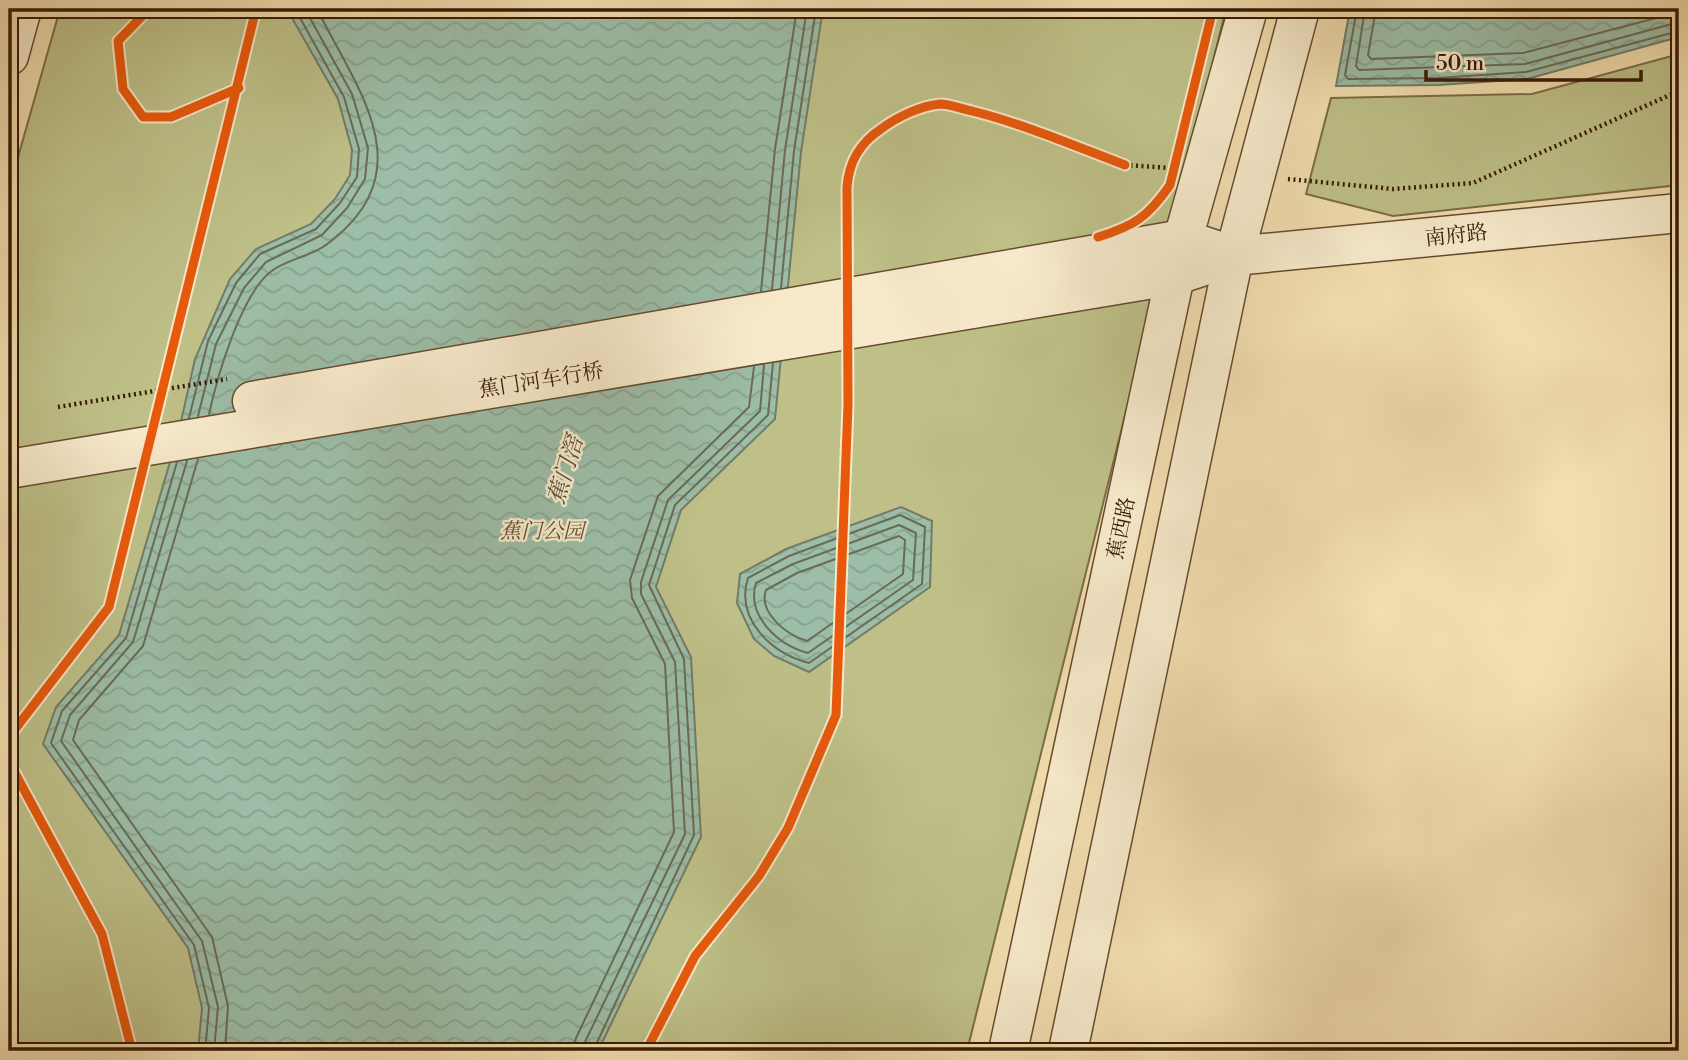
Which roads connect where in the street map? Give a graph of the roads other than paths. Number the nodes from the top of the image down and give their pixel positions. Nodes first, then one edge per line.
1 (22, 9) edge
2 (1248, 9) edge
3 (1300, 9) edge
4 (9, 56) edge
5 (1679, 213) edge
6 (1234, 256) junction
7 (1180, 257) junction
8 (1042, 279) joint
9 (23, 454) edge
10 (1008, 1051) edge
11 (1068, 1051) edge

1 - 4 street
2 - 7 street, 蕉西路
3 - 6 street
5 - 6 street, 南府路
6 - 7 street, 南府路
6 - 11 street
7 - 8 street, 南府路
7 - 10 street, 蕉西路
8 - 9 street, 蕉门河车行桥

